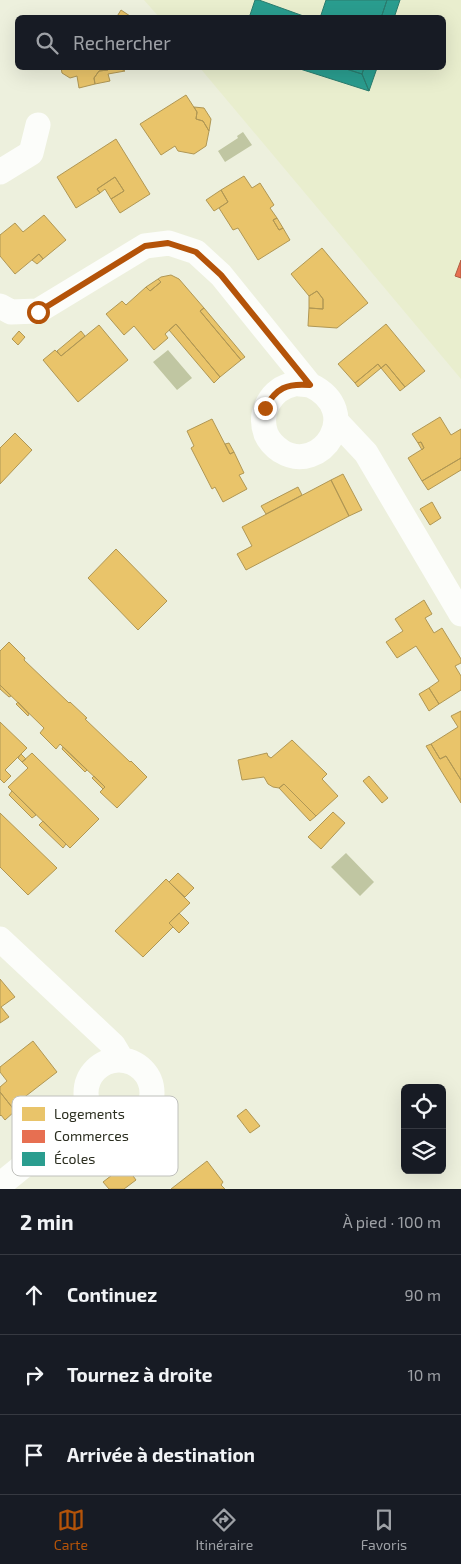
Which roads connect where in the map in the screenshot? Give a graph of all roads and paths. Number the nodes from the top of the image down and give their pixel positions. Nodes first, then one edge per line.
1 (38, 125) dead end
2 (0, 172) edge
3 (0, 306) edge
4 (310, 385) junction
5 (336, 421) junction
6 (461, 614) edge
7 (0, 939) edge
8 (122, 1060) junction
9 (85, 1096) edge
10 (152, 1096) edge
11 (12, 1175) edge
12 (0, 1185) edge

1 - 2 street
3 - 4 street
4 - 5 street
4 - 5 street
5 - 6 street
7 - 8 street
8 - 9 street
8 - 10 street
11 - 12 street

